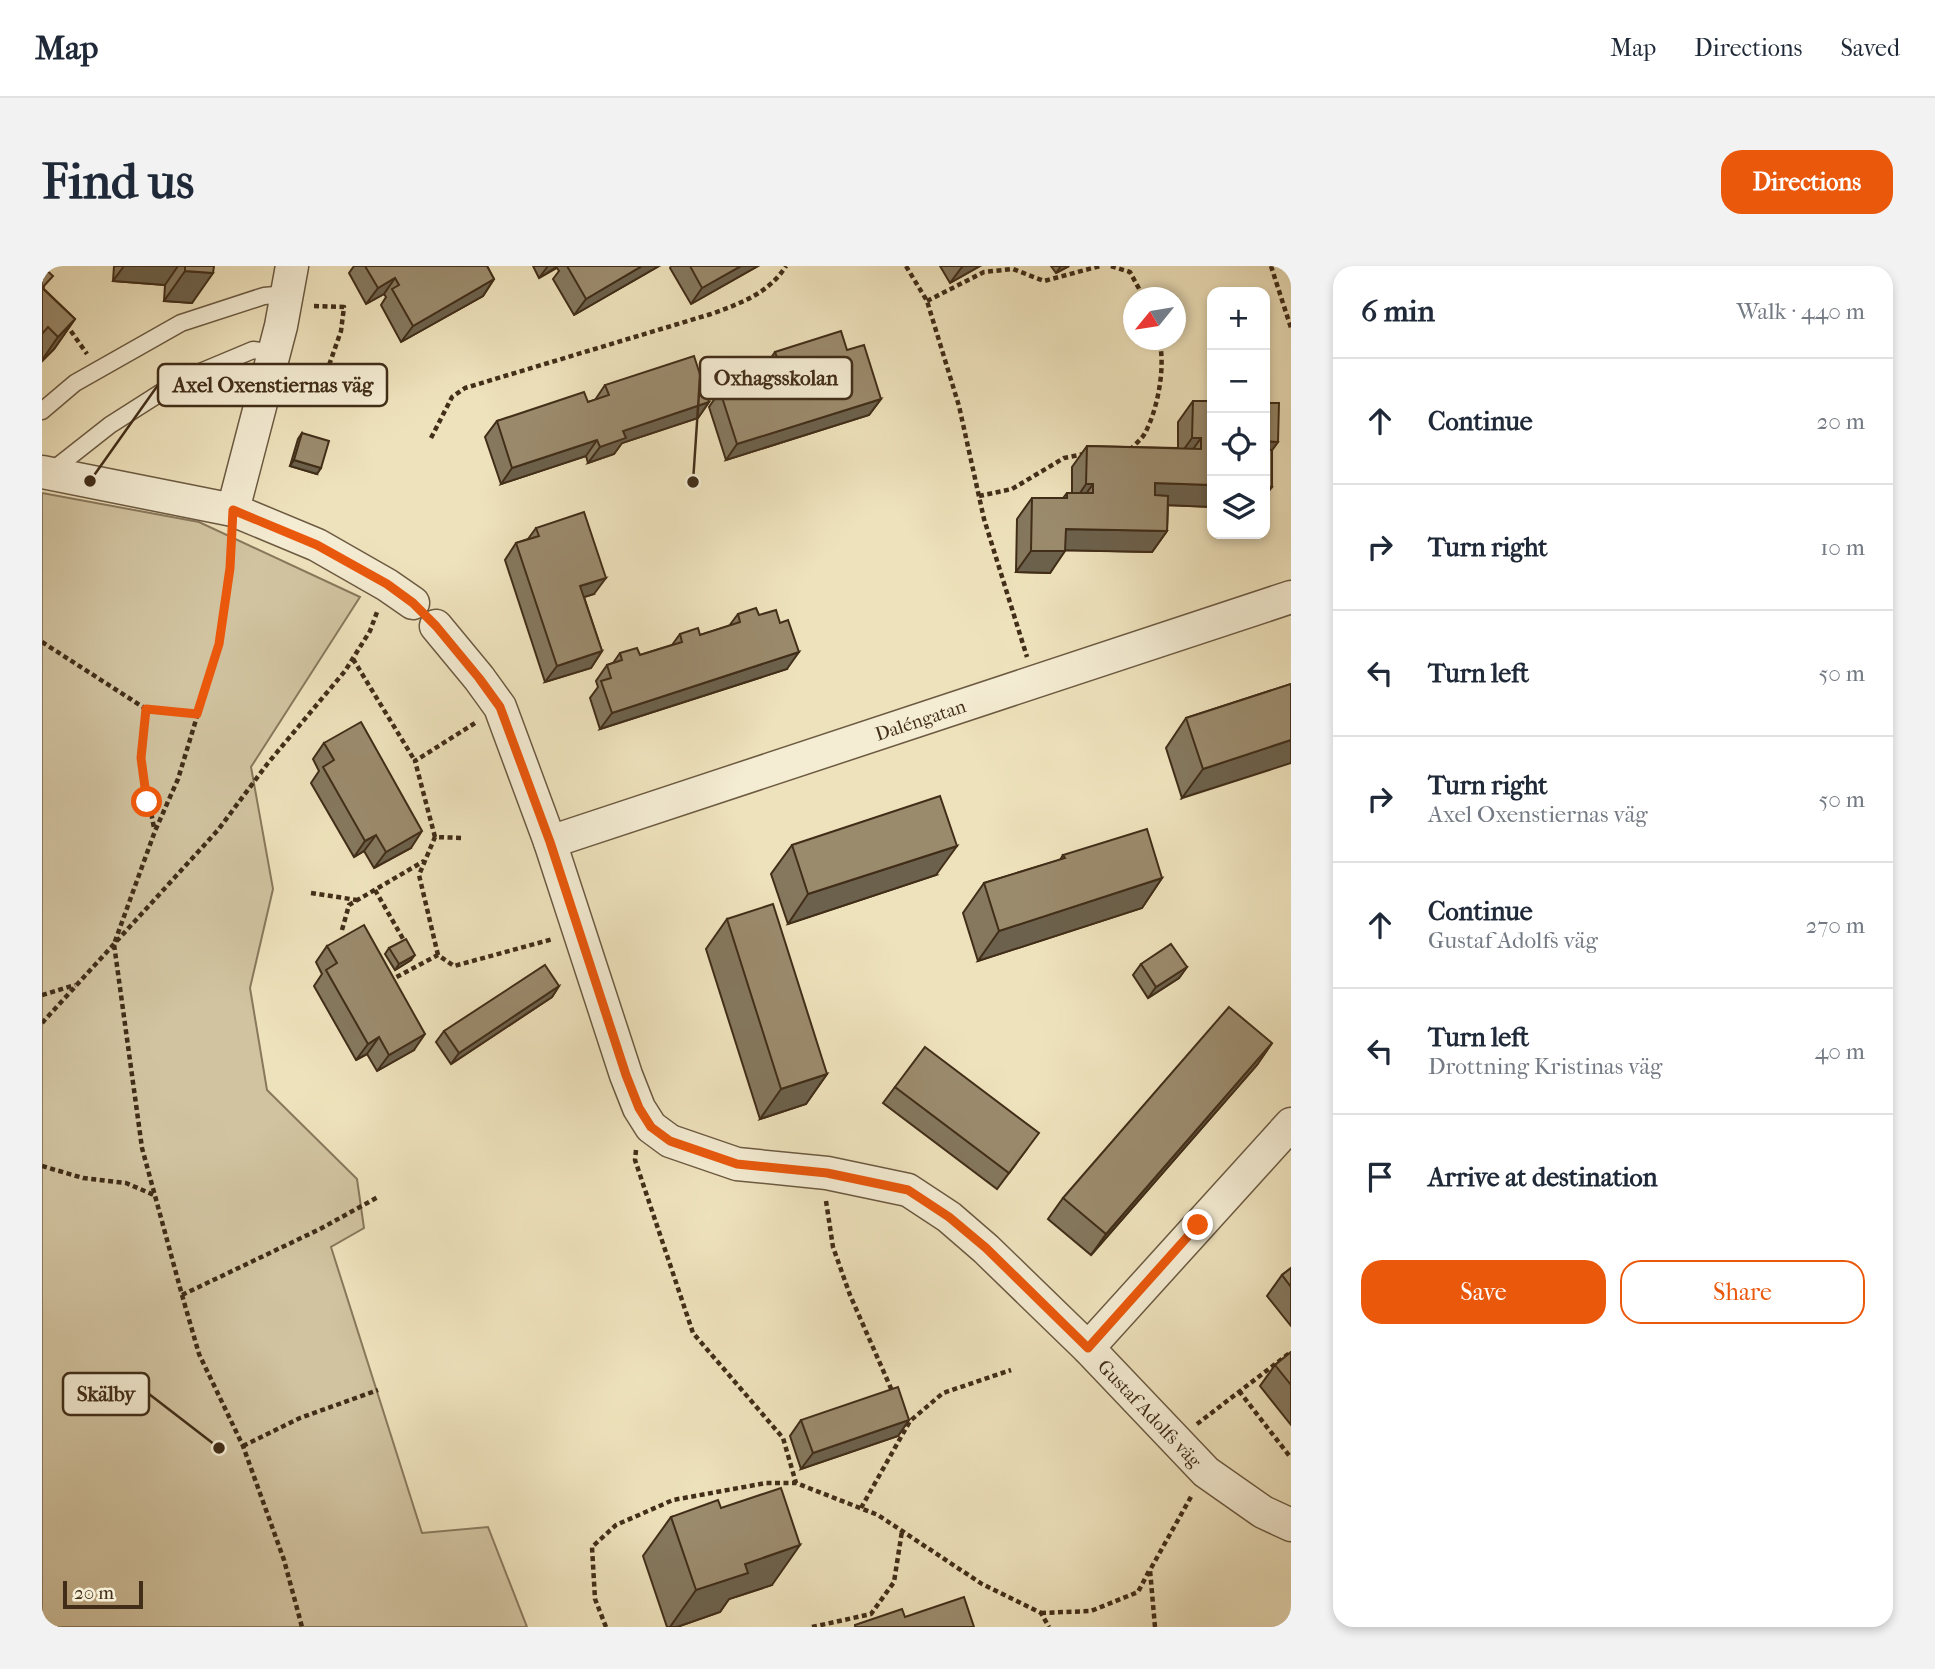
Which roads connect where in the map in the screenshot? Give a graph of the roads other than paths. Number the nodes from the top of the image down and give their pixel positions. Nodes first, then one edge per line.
1 (295, 289) edge
2 (274, 354) junction
3 (42, 411) edge
4 (46, 473) edge
5 (233, 510) junction
6 (1291, 597) edge
7 (550, 842) junction
8 (1291, 1124) edge
9 (1088, 1348) junction
10 (1291, 1525) edge

1 - 2 street
1 - 3 lane
2 - 4 lane
2 - 5 street
4 - 5 street, Gustaf Adolfs väg
5 - 7 street, Gustaf Adolfs väg
6 - 7 street, Daléngatan
7 - 9 street, Gustaf Adolfs väg
8 - 9 street
9 - 10 street, Gustaf Adolfs väg

